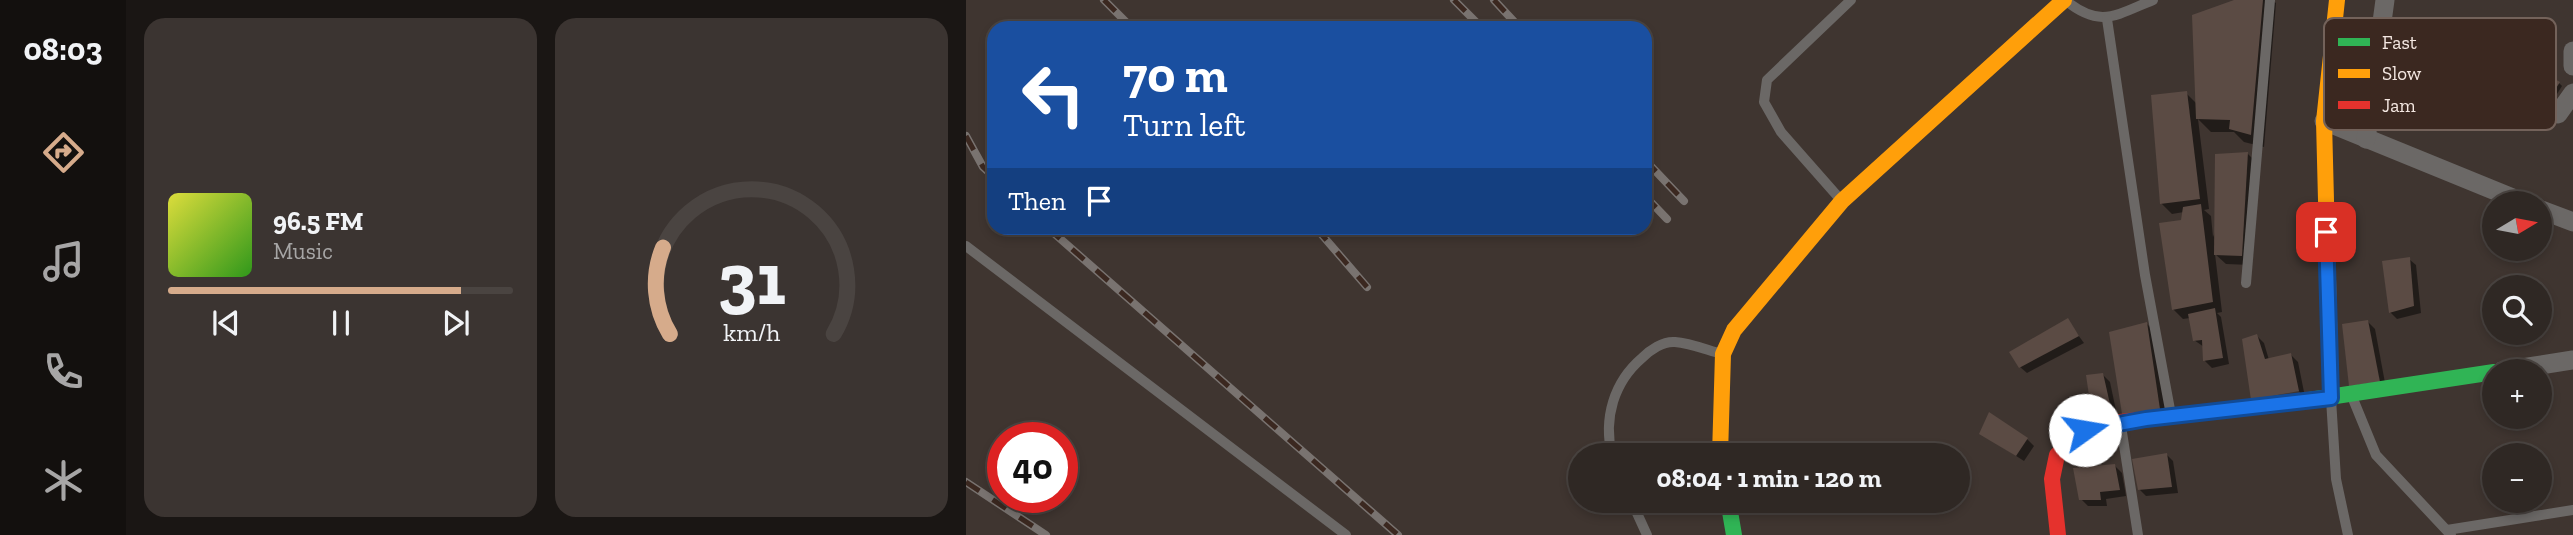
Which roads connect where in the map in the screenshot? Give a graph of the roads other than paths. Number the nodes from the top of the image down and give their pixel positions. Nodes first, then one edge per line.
1 (1851, 0) edge
2 (2064, 0) edge
3 (2153, 0) edge
4 (2270, 0) edge
5 (2337, 0) edge
6 (2385, 0) edge
7 (2335, 18) edge
8 (2383, 18) edge
9 (2107, 19) junction
10 (2573, 51) edge
11 (2573, 66) edge
12 (2573, 93) edge
13 (2558, 114) dead end
14 (2324, 130) edge
15 (2345, 130) edge
16 (2367, 130) edge
17 (2366, 139) junction
18 (2495, 191) edge
19 (1842, 201) junction
20 (2552, 214) edge
21 (2573, 222) edge
22 (966, 246) edge
23 (2246, 284) dead end
24 (1723, 354) junction
25 (2573, 360) edge
26 (2552, 363) edge
27 (2482, 374) edge
28 (2352, 395) junction
29 (2331, 398) junction
30 (2171, 415) junction
31 (2120, 422) junction
32 (1611, 443) edge
33 (1720, 443) edge
34 (2573, 510) edge
35 (1637, 513) edge
36 (1730, 513) edge
37 (2449, 533) edge
38 (1346, 535) edge
39 (1647, 535) edge
40 (1734, 535) edge
41 (2058, 535) edge
42 (2137, 535) edge
43 (2348, 535) edge

1 - 19 lane
2 - 9 lane
2 - 19 street
3 - 9 lane
4 - 23 lane
5 - 7 street
6 - 8 street
9 - 30 lane
10 - 11 street
12 - 13 street
14 - 29 street
15 - 17 street
16 - 17 street
17 - 18 street
19 - 24 street
20 - 21 street
22 - 38 lane
24 - 32 lane
24 - 33 street
25 - 26 street
27 - 28 street
28 - 29 street
28 - 37 lane
29 - 30 street
29 - 43 lane
30 - 31 street
31 - 41 street
31 - 42 lane
34 - 37 lane
35 - 39 lane
36 - 40 street

